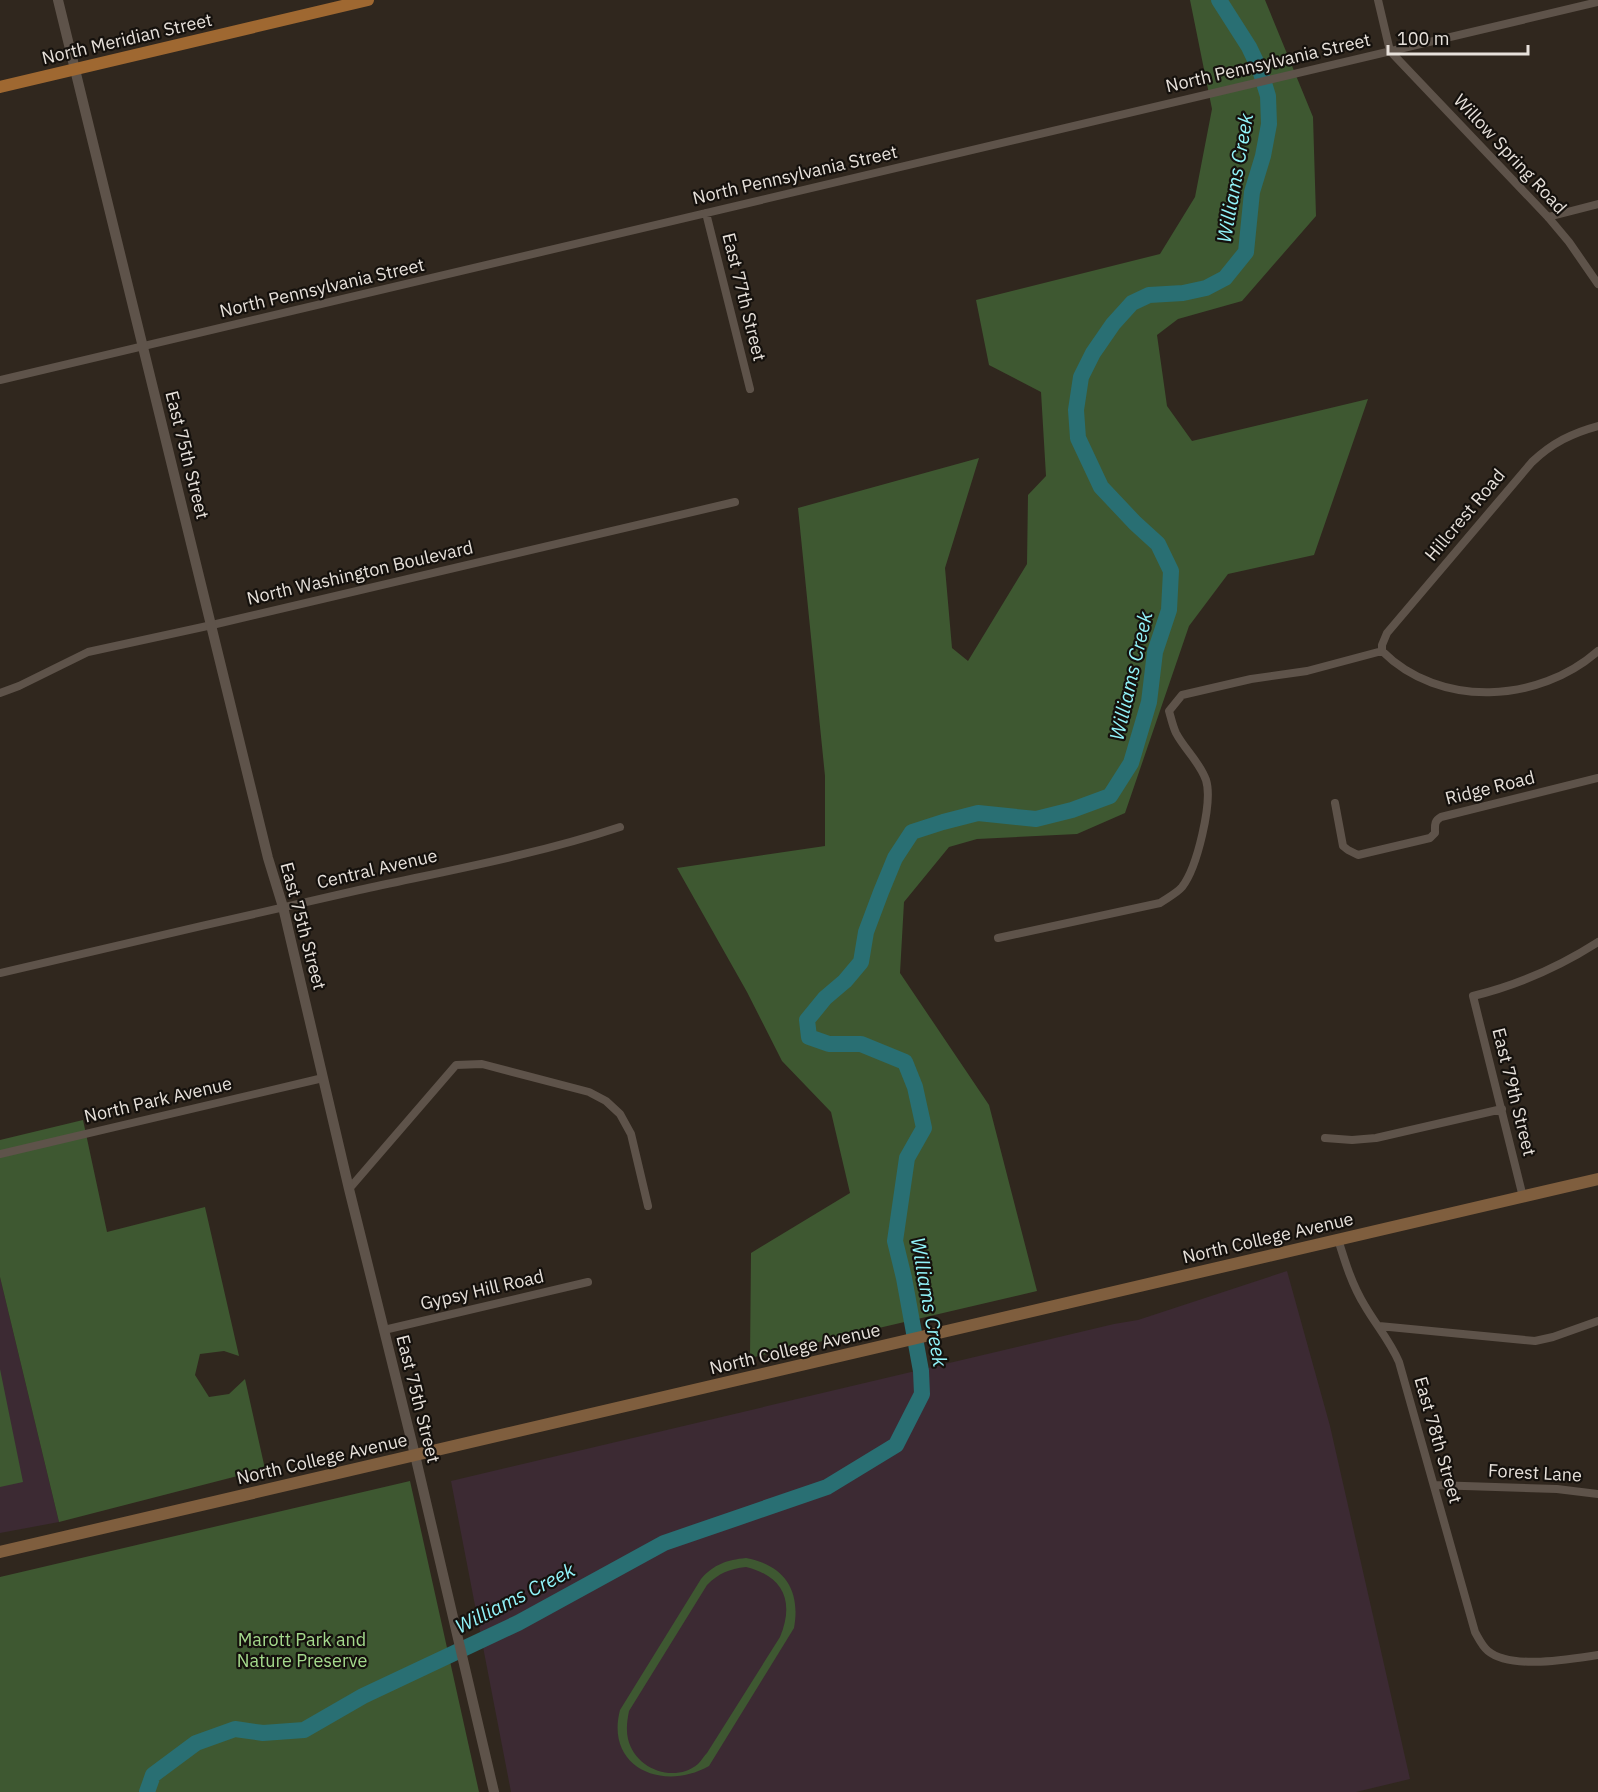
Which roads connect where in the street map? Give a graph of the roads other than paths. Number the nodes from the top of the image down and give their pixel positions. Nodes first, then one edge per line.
1 (58, 0) edge
2 (368, 0) edge
3 (1378, 0) edge
4 (1598, 2) edge
5 (1390, 51) junction
6 (75, 70) junction
7 (0, 87) edge
8 (1598, 204) edge
9 (706, 213) junction
10 (1548, 217) junction
11 (1598, 284) edge
12 (144, 347) junction
13 (0, 380) edge
14 (750, 389) dead end
15 (1598, 426) edge
16 (735, 502) dead end
17 (212, 625) junction
18 (1382, 651) junction
19 (1598, 651) edge
20 (0, 693) edge
21 (1598, 778) edge
22 (1335, 803) dead end
23 (620, 827) dead end
24 (283, 907) junction
25 (998, 938) dead end
26 (1598, 942) edge
27 (0, 973) edge
28 (323, 1078) junction
29 (1502, 1109) junction
30 (1325, 1138) dead end
31 (0, 1154) edge
32 (1598, 1179) edge
33 (349, 1189) junction
34 (1523, 1197) junction
35 (648, 1206) dead end
36 (1338, 1239) junction
37 (588, 1282) dead end
38 (1598, 1321) edge
39 (1378, 1326) junction
40 (384, 1330) junction
41 (415, 1455) junction
42 (1434, 1485) junction
43 (1598, 1494) edge
44 (0, 1552) edge
45 (1598, 1654) edge
46 (494, 1792) edge

1 - 6 street, East 75th Street
2 - 6 main road, North Meridian Street
3 - 5 street
4 - 5 street, North Pennsylvania Street
5 - 9 street, North Pennsylvania Street
5 - 10 street, Willow Spring Road
6 - 7 main road, North Meridian Street
6 - 12 street, East 75th Street
8 - 10 street
9 - 12 street, North Pennsylvania Street
9 - 14 street, East 77th Street
10 - 11 street, Willow Spring Road
12 - 13 street, North Pennsylvania Street
12 - 17 street, East 75th Street
15 - 18 street, Hillcrest Road
16 - 17 street, North Washington Boulevard
17 - 20 street, North Washington Boulevard
17 - 24 street, East 75th Street
18 - 19 street
18 - 25 street
21 - 22 street, Ridge Road
23 - 24 street, Central Avenue
24 - 27 street, Central Avenue
24 - 28 street, East 75th Street
26 - 29 street, East 79th Street
28 - 31 street, North Park Avenue
28 - 33 street, East 75th Street
29 - 30 street
29 - 34 street, East 79th Street
32 - 34 main road, North College Avenue
33 - 35 street
33 - 40 street, East 75th Street
34 - 36 main road, North College Avenue
36 - 39 street, East 78th Street
36 - 41 main road, North College Avenue
37 - 40 street, Gypsy Hill Road
38 - 39 street
39 - 42 street, East 78th Street
40 - 41 street, East 75th Street
41 - 44 main road, North College Avenue
41 - 46 street, East 75th Street
42 - 43 street, Forest Lane
42 - 45 street, East 78th Street

